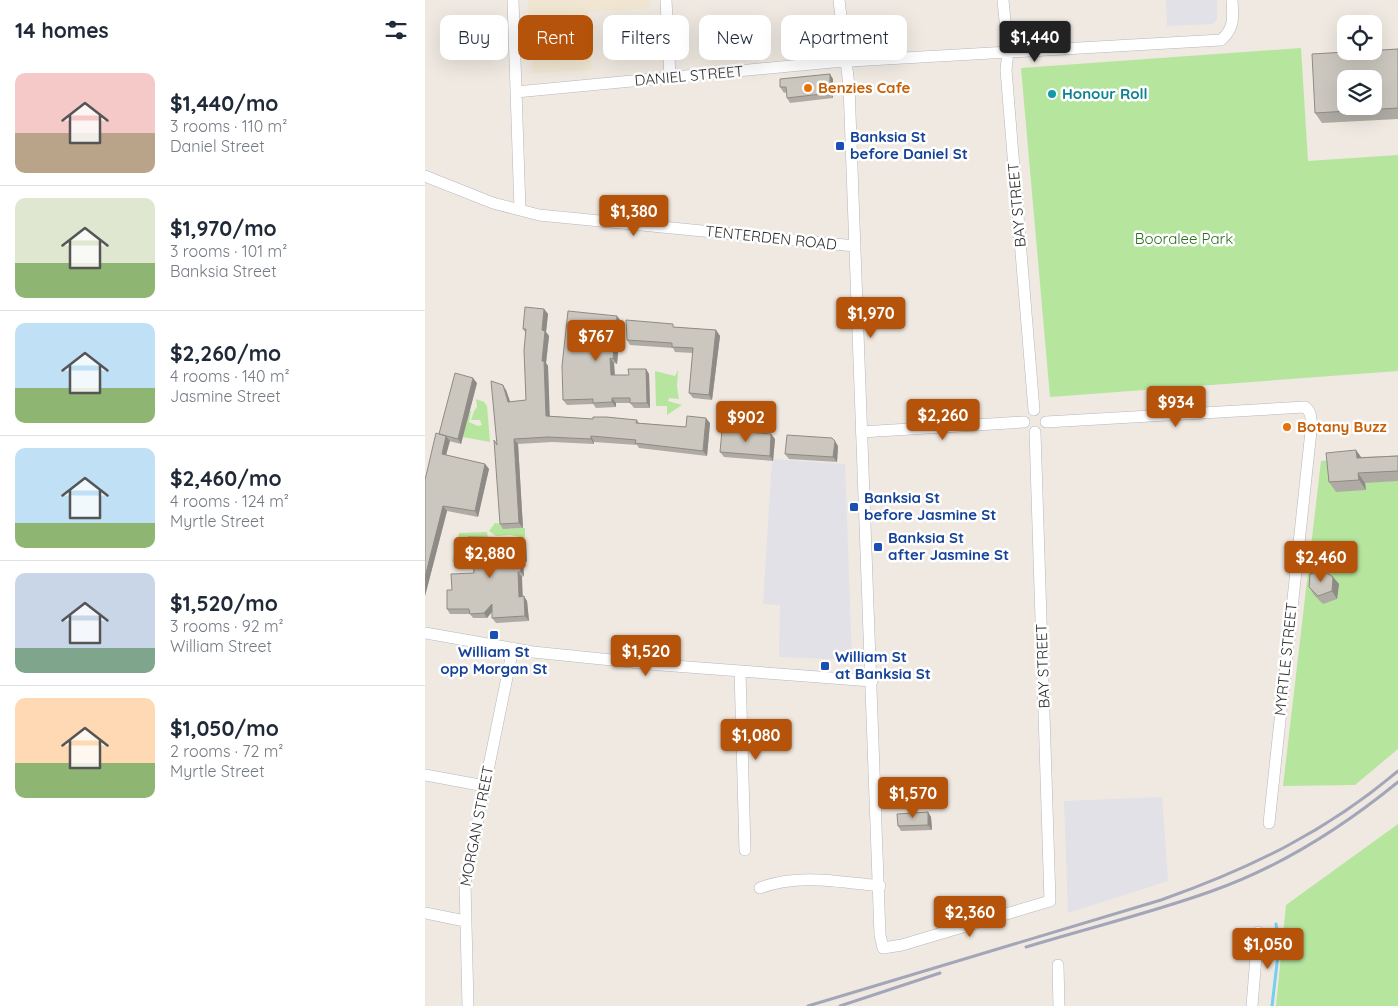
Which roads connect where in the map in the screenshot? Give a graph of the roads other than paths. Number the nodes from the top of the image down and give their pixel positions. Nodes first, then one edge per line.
1 (513, 0) edge
2 (666, 0) edge
3 (839, 0) edge
4 (1003, 0) edge
5 (1232, 0) edge
6 (1008, 51) junction
7 (847, 62) junction
8 (670, 77) junction
9 (516, 92) junction
10 (425, 176) edge
11 (519, 210) junction
12 (855, 246) junction
13 (1034, 410) junction
14 (1024, 422) junction
15 (1046, 422) junction
16 (861, 432) junction
17 (1035, 432) junction
18 (425, 633) edge
19 (513, 648) junction
20 (741, 672) junction
21 (872, 681) junction
22 (425, 775) edge
23 (485, 786) junction
24 (1269, 823) dead end
25 (745, 850) dead end
26 (880, 886) junction
27 (760, 888) dead end
28 (425, 912) edge
29 (465, 920) junction
30 (1259, 932) dead end
31 (1058, 966) dead end
32 (468, 1006) edge
33 (1059, 1006) edge
34 (1252, 1006) edge

1 - 9 street
2 - 8 street
3 - 7 street
4 - 6 street, BAY STREET
5 - 6 street, DANIEL STREET
6 - 7 street, DANIEL STREET
6 - 13 street, BAY STREET
7 - 8 street, DANIEL STREET
7 - 12 street
8 - 9 street, DANIEL STREET
9 - 11 street
10 - 11 street, TENTERDEN ROAD
11 - 12 street, TENTERDEN ROAD
12 - 16 street
13 - 14 street
13 - 15 street
14 - 16 street
14 - 17 street
15 - 17 street
15 - 24 street, MYRTLE STREET
16 - 21 street
17 - 26 street, BAY STREET
18 - 19 street
19 - 20 street
19 - 23 street, MORGAN STREET
20 - 21 street
20 - 25 street
21 - 26 street
22 - 23 street
23 - 29 street, MORGAN STREET
26 - 27 street
28 - 29 street
29 - 32 street, MORGAN STREET
30 - 34 street
31 - 33 street

